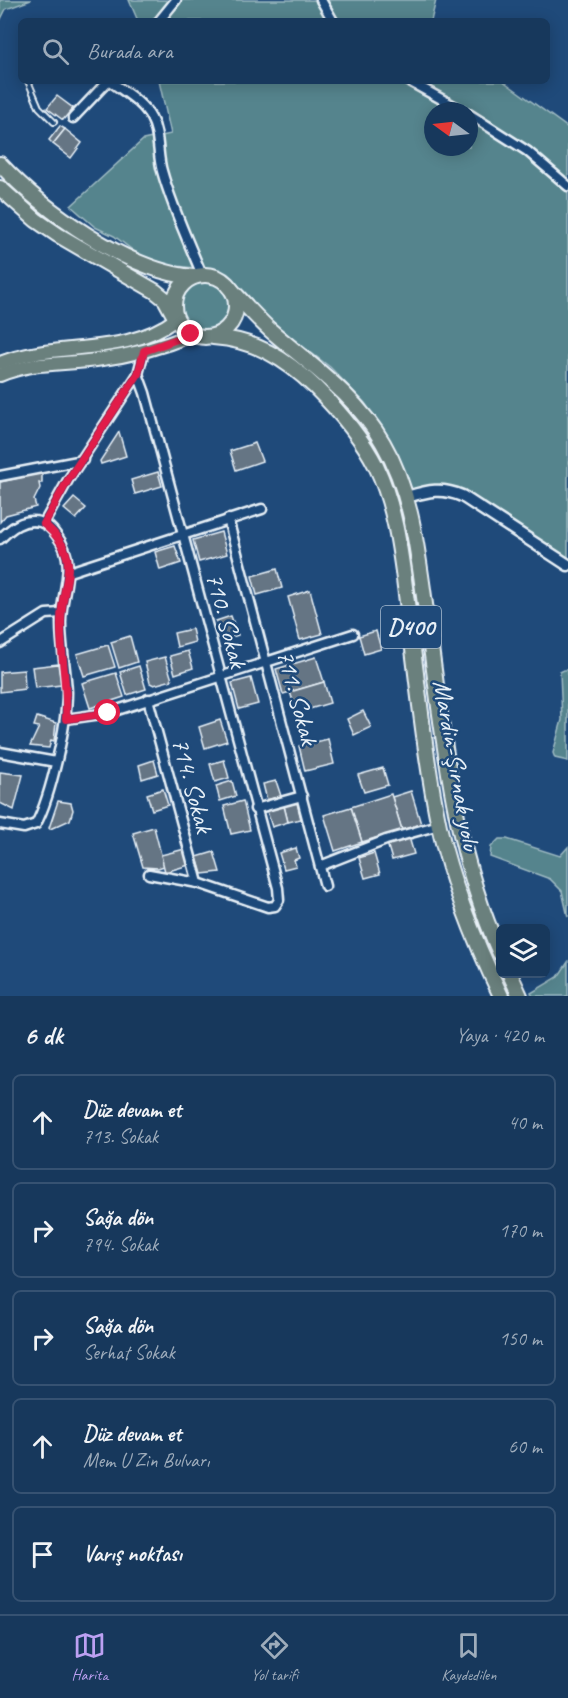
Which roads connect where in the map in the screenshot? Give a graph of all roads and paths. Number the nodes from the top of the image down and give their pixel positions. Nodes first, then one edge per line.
1 (176, 0) edge
2 (321, 0) edge
3 (161, 18) edge
4 (331, 18) edge
5 (29, 84) edge
6 (106, 84) edge
7 (113, 84) edge
8 (414, 84) edge
9 (447, 102) edge
10 (73, 118) dead end
11 (478, 120) edge
12 (54, 122) dead end
13 (0, 164) edge
14 (568, 186) edge
15 (0, 188) edge
16 (197, 276) junction
17 (228, 286) junction
18 (176, 319) junction
19 (191, 334) junction
20 (213, 337) junction
21 (144, 351) junction
22 (0, 363) edge
23 (138, 374) junction
24 (0, 375) edge
25 (82, 460) junction
26 (0, 476) edge
27 (406, 497) junction
28 (262, 509) dead end
29 (228, 519) junction
30 (44, 524) junction
31 (182, 533) junction
32 (0, 539) edge
33 (568, 565) edge
34 (69, 572) junction
35 (62, 613) junction
36 (353, 634) dead end
37 (0, 643) edge
38 (267, 662) junction
39 (219, 676) junction
40 (148, 699) junction
41 (66, 719) junction
42 (0, 752) edge
43 (56, 762) junction
44 (302, 796) junction
45 (255, 809) junction
46 (0, 824) edge
47 (439, 825) junction
48 (320, 866) junction
49 (149, 874) dead end
50 (198, 883) junction
51 (325, 886) dead end
52 (496, 941) edge
53 (512, 978) edge
54 (501, 996) edge
55 (520, 996) edge

1 - 3 street
2 - 4 street
5 - 12 lane
6 - 10 street
7 - 16 street
8 - 9 street
11 - 14 street
13 - 16 highway
15 - 18 highway
16 - 17 highway
16 - 18 highway
17 - 20 highway
17 - 27 highway
18 - 19 highway
18 - 22 main road
19 - 20 highway
19 - 21 main road
20 - 47 highway, Mardin-Şırnak yolu / D400
21 - 23 street
21 - 24 main road
23 - 25 street
23 - 31 street, 710. Sokak
25 - 26 street
25 - 30 street
27 - 33 street
27 - 52 highway
28 - 29 street
29 - 31 street
29 - 38 street, 711. Sokak
30 - 32 street
30 - 34 street
31 - 34 street
31 - 39 street, 710. Sokak
34 - 35 street
35 - 37 street
35 - 41 street
36 - 38 street
38 - 39 street
38 - 44 street, 711. Sokak
39 - 40 street
39 - 45 street, 710. Sokak
40 - 41 street
40 - 50 street, 714. Sokak
41 - 43 street
42 - 43 street
43 - 46 street
44 - 45 street
44 - 48 street, 711. Sokak
45 - 50 street, 710. Sokak
47 - 48 street
47 - 54 highway, Mardin-Şırnak yolu / D400
48 - 51 street, 711. Sokak
49 - 50 street
53 - 55 highway

